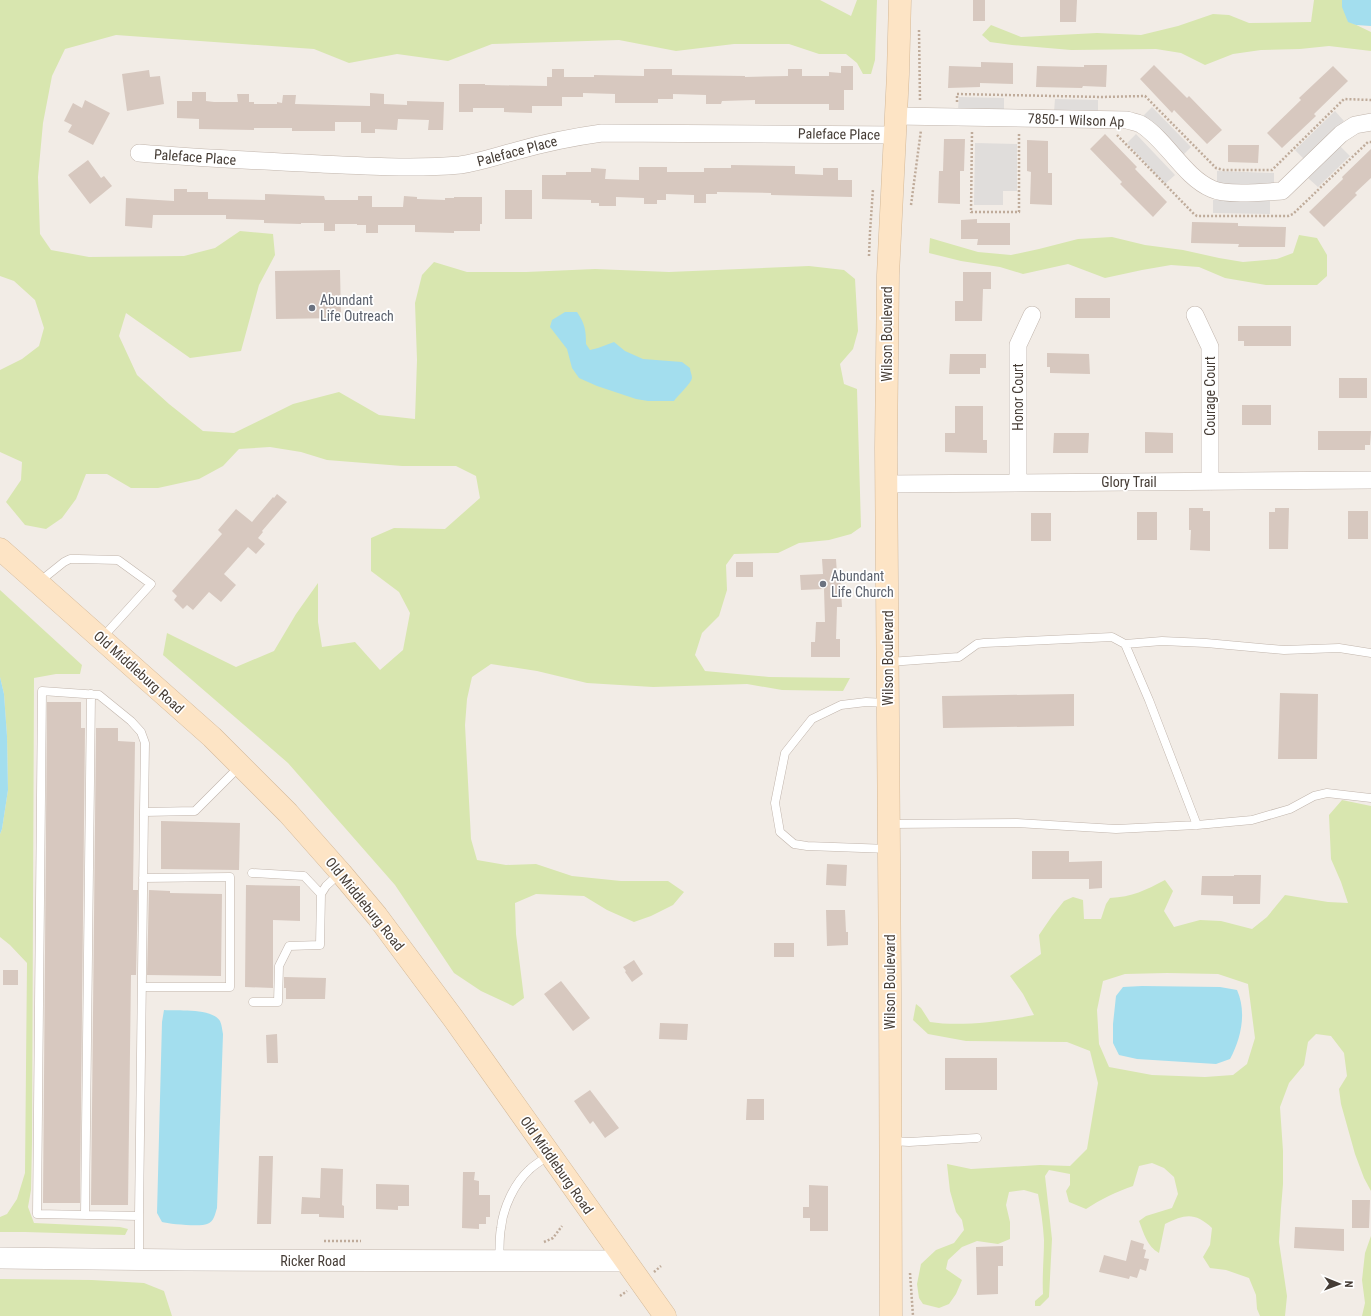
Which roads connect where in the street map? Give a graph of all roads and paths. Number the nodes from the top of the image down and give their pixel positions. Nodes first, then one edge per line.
1 (900, 0) edge
2 (1371, 100) edge
3 (964, 117) junction
4 (1371, 122) edge
5 (895, 126) junction
6 (1020, 127) dead end
7 (1113, 132) dead end
8 (1371, 142) edge
9 (139, 153) dead end
10 (1032, 315) dead end
11 (1195, 315) dead end
12 (1371, 480) edge
13 (1210, 482) junction
14 (1018, 483) junction
15 (887, 484) junction
16 (0, 549) edge
17 (38, 583) junction
18 (101, 639) junction
19 (1125, 644) junction
20 (1371, 653) edge
21 (888, 662) junction
22 (91, 694) junction
23 (888, 703) junction
24 (240, 765) junction
25 (1371, 798) edge
26 (144, 812) junction
27 (889, 824) junction
28 (1197, 825) junction
29 (890, 849) junction
30 (341, 872) junction
31 (252, 873) dead end
32 (144, 878) junction
33 (321, 894) junction
34 (142, 987) junction
35 (253, 1002) dead end
36 (978, 1138) dead end
37 (890, 1142) junction
38 (550, 1155) junction
39 (85, 1215) junction
40 (139, 1216) junction
41 (0, 1258) edge
42 (139, 1260) junction
43 (499, 1261) junction
44 (625, 1261) junction
45 (665, 1316) edge
46 (891, 1316) edge

1 - 5 main road, Wilson Boulevard
2 - 3 path
3 - 4 street, 7850-1 Wilson Ap
3 - 5 street, 7850-1 Wilson Ap
3 - 6 path
5 - 9 street, Paleface Place
5 - 15 main road, Wilson Boulevard
7 - 8 path
10 - 14 street, Honor Court
11 - 13 street, Courage Court
12 - 13 street, Glory Trail
13 - 14 street, Glory Trail
14 - 15 street, Glory Trail
15 - 21 main road, Wilson Boulevard
16 - 17 main road, Old Middleburg Road
17 - 18 main road, Old Middleburg Road
17 - 18 lane
18 - 24 main road, Old Middleburg Road
19 - 20 lane
19 - 21 lane
19 - 28 lane
21 - 23 main road, Wilson Boulevard
22 - 26 lane
22 - 39 lane
22 - 39 lane
23 - 27 main road, Wilson Boulevard
23 - 29 lane
24 - 26 lane
24 - 30 main road, Old Middleburg Road
25 - 28 lane
26 - 32 lane
27 - 28 lane
27 - 29 main road, Wilson Boulevard
29 - 37 main road, Wilson Boulevard
30 - 33 lane
30 - 38 main road, Old Middleburg Road
31 - 33 lane
32 - 34 lane
32 - 34 lane
33 - 35 lane
34 - 40 lane
36 - 37 lane
37 - 46 main road, Wilson Boulevard
38 - 43 lane
38 - 44 main road, Old Middleburg Road
39 - 40 lane
40 - 42 lane
41 - 42 street, Ricker Road
42 - 43 street, Ricker Road
43 - 44 street, Ricker Road
44 - 45 main road, Old Middleburg Road

